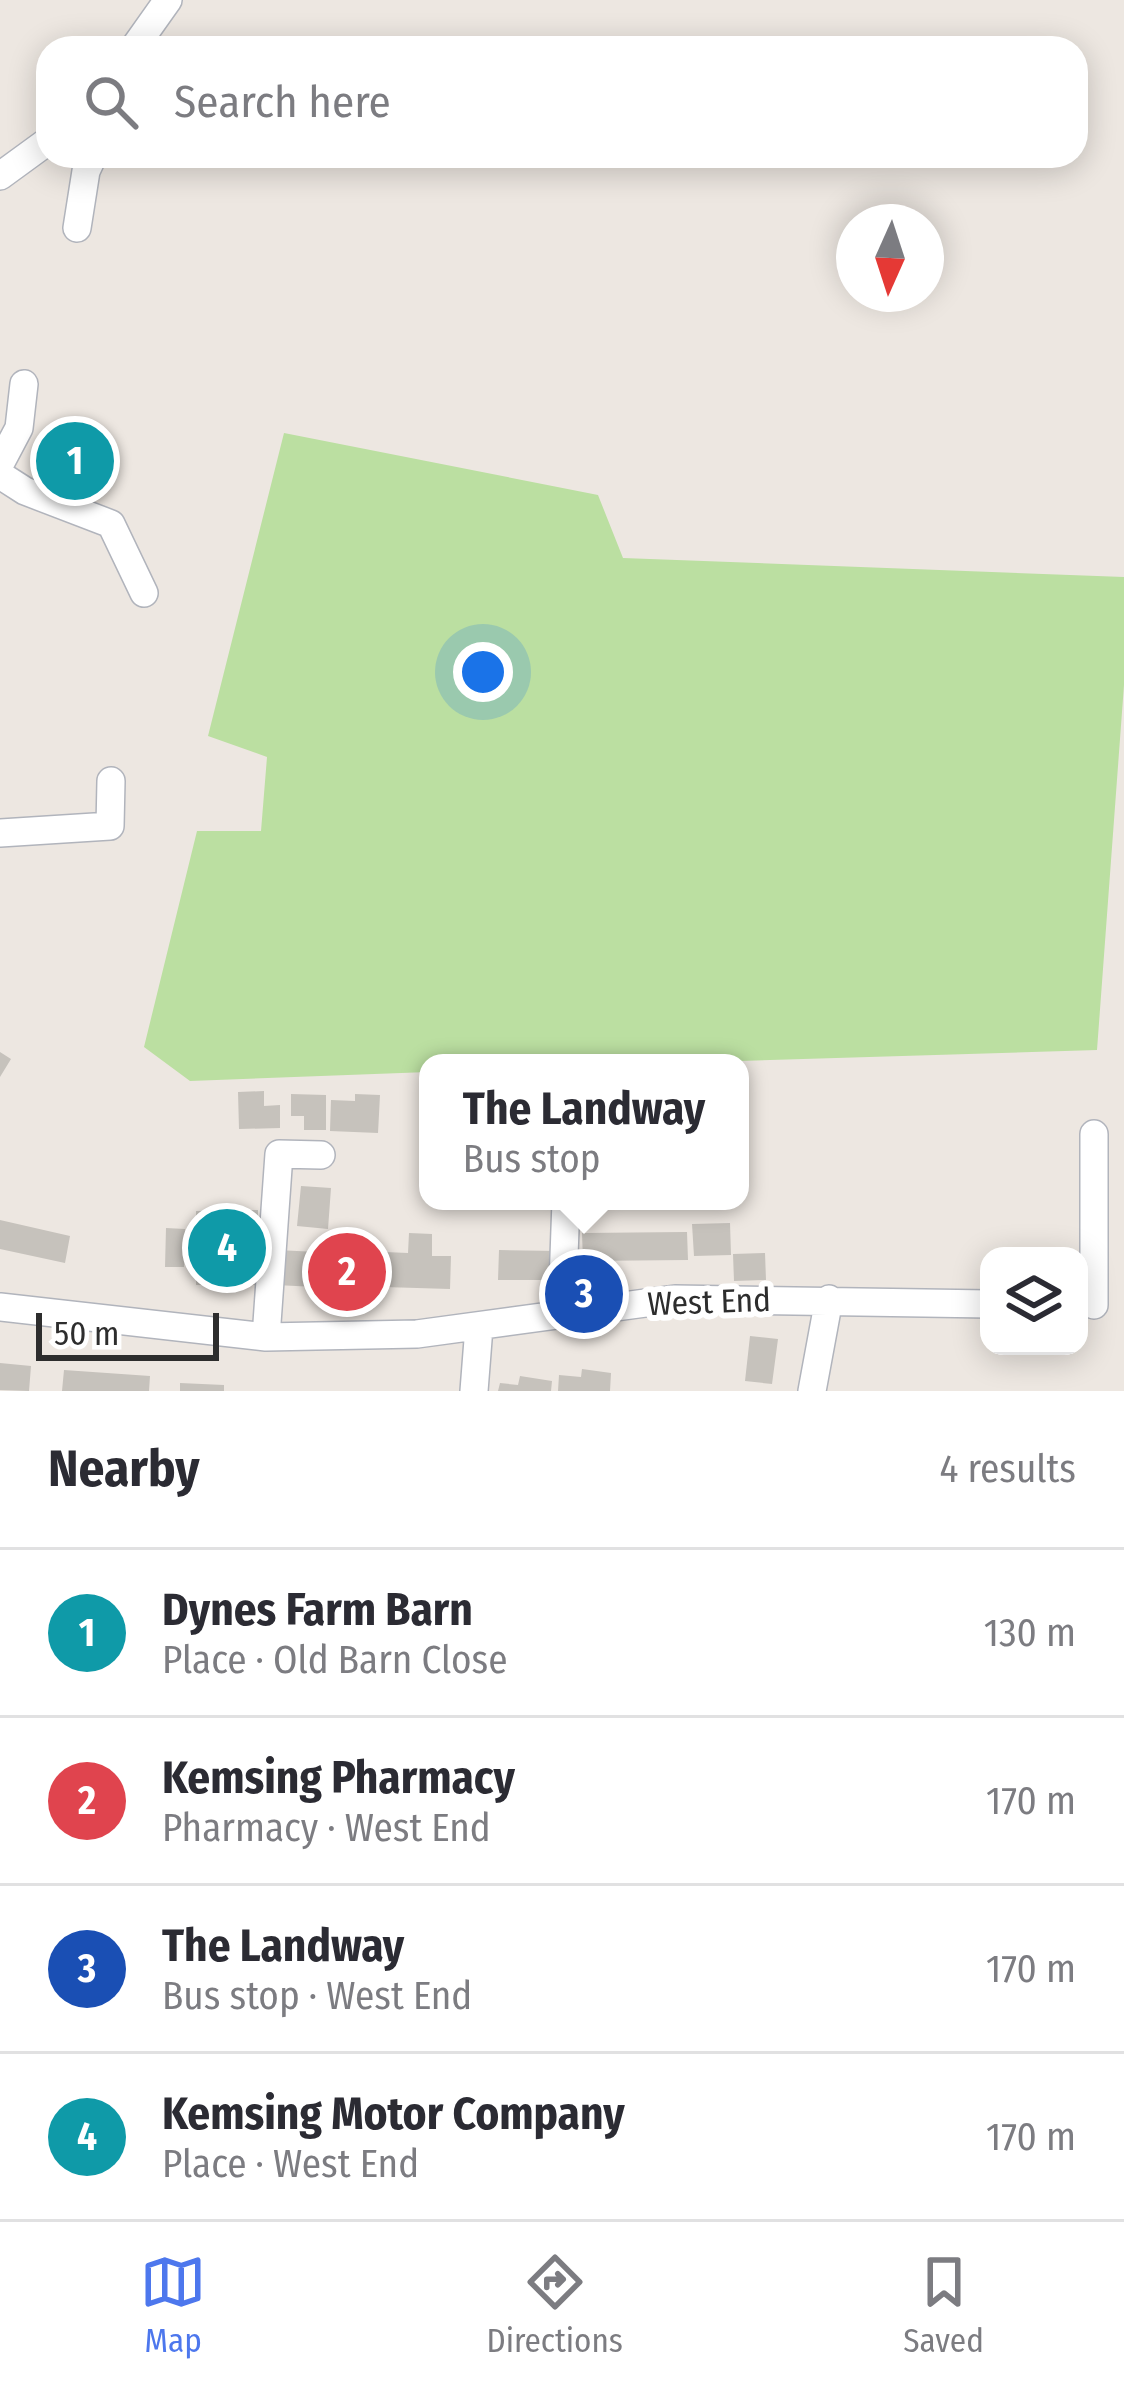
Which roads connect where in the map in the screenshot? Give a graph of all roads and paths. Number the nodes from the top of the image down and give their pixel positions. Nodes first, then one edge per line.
1 (168, 0) edge
2 (142, 36) edge
3 (36, 150) edge
4 (87, 168) edge
5 (0, 176) edge
6 (77, 228) dead end
7 (24, 384) dead end
8 (0, 464) edge
9 (0, 475) edge
10 (144, 593) dead end
11 (111, 781) dead end
12 (0, 832) edge
13 (1094, 1135) dead end
14 (321, 1155) dead end
15 (566, 1210) edge
16 (1088, 1262) edge
17 (829, 1299) junction
18 (980, 1304) edge
19 (1088, 1305) edge
20 (1124, 1305) edge
21 (0, 1307) edge
22 (562, 1312) junction
23 (479, 1327) junction
24 (266, 1337) junction
25 (473, 1391) edge
26 (812, 1391) edge

1 - 2 street
3 - 5 street
4 - 6 street
7 - 8 street
9 - 10 street
11 - 12 street
13 - 16 street
14 - 24 street
15 - 22 street
17 - 18 street, West End
17 - 22 street, West End
17 - 26 street
19 - 20 street
21 - 24 street, West End
22 - 23 street, West End
23 - 24 street, West End
23 - 25 street

